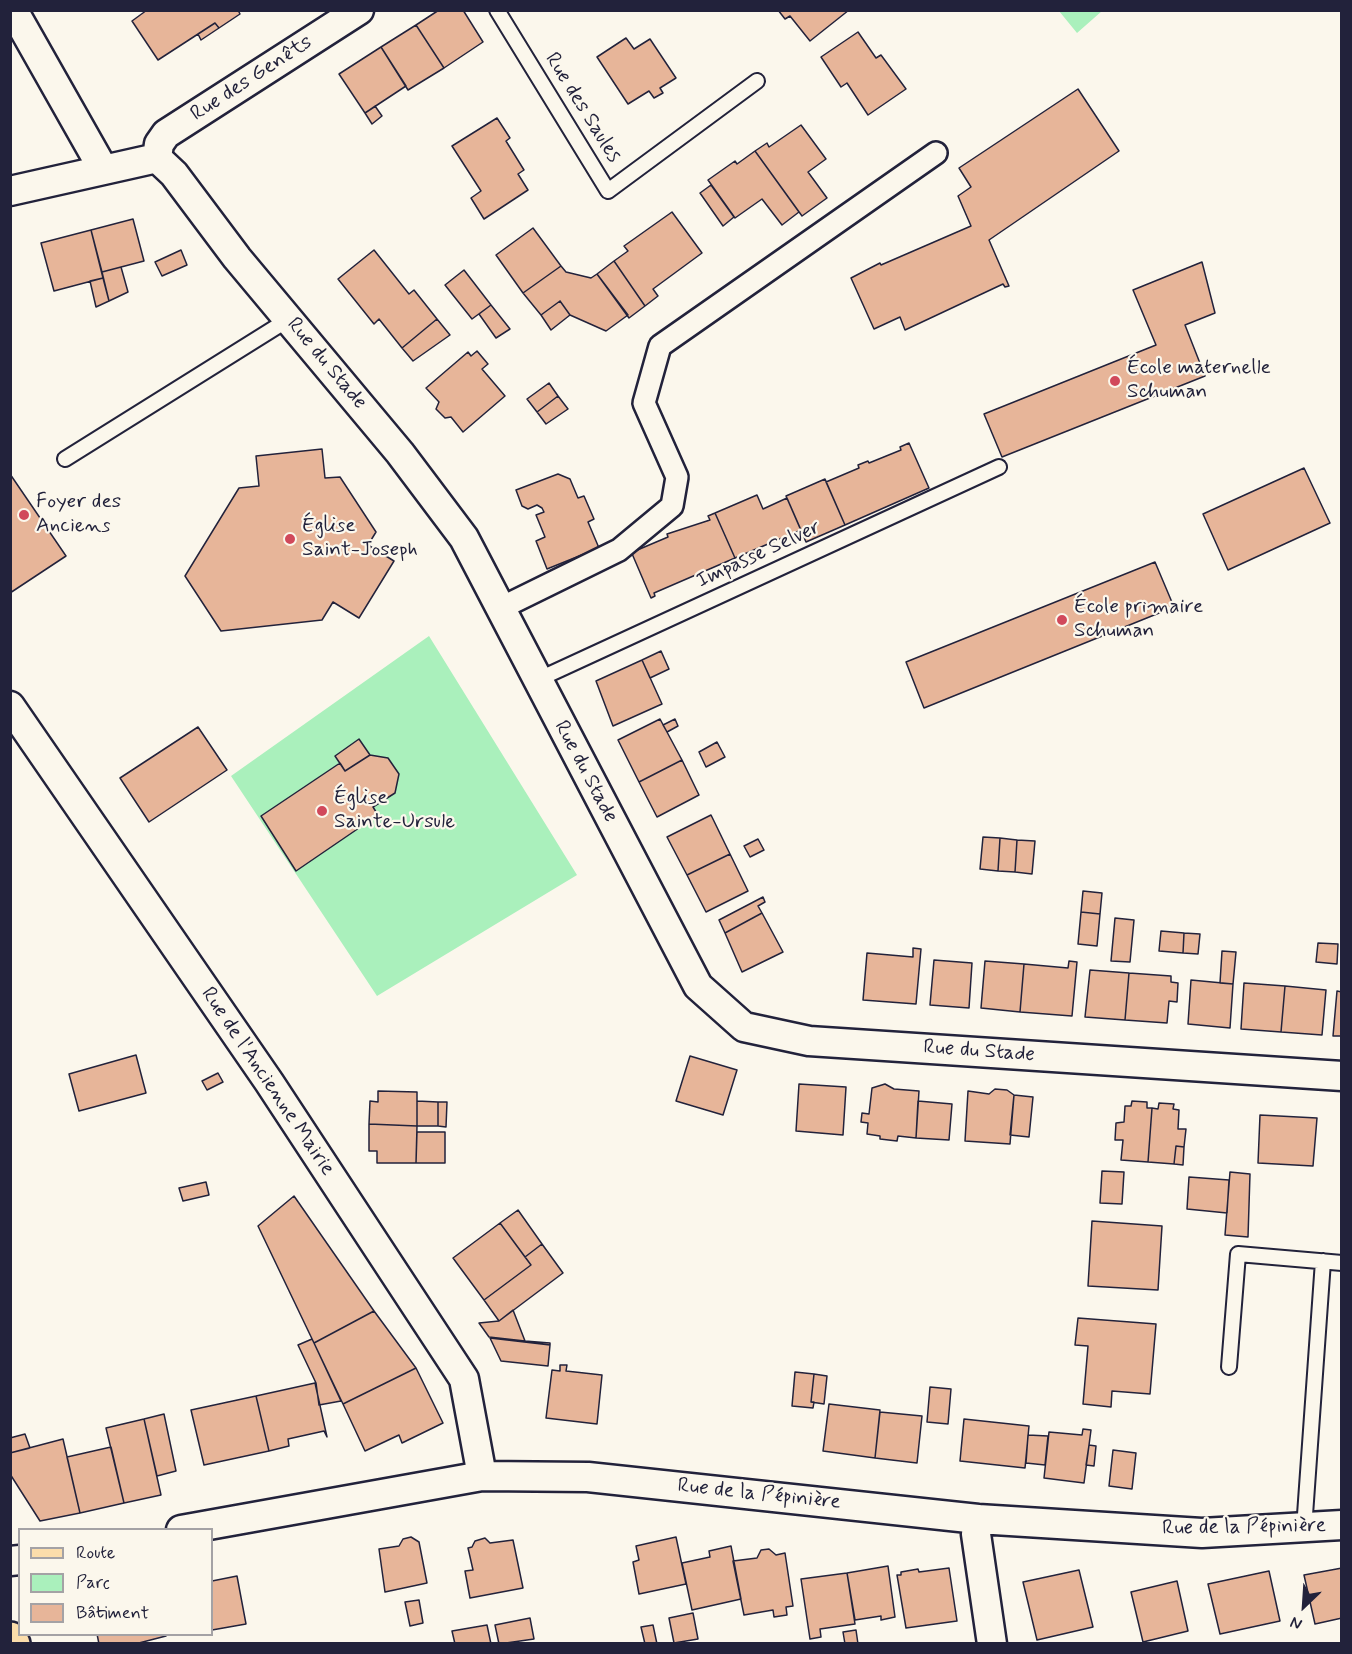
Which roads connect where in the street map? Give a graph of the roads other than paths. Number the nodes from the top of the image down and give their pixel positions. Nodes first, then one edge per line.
1 (13, 10) edge
2 (359, 10) edge
3 (497, 10) edge
4 (757, 81) dead end
5 (936, 153) dead end
6 (157, 158) junction
7 (103, 169) junction
8 (10, 191) edge
9 (289, 320) junction
10 (65, 459) dead end
11 (999, 467) dead end
12 (501, 608) junction
13 (537, 680) junction
14 (10, 706) edge
15 (1341, 1076) edge
16 (1323, 1261) junction
17 (1341, 1263) edge
18 (1229, 1367) dead end
19 (482, 1476) junction
20 (978, 1519) junction
21 (1341, 1525) edge
22 (192, 1528) edge
23 (1304, 1529) junction
24 (10, 1639) edge
25 (14, 1644) edge
26 (992, 1644) edge

1 - 7 street
2 - 6 street, Rue des Genêts
3 - 4 lane, Rue des Saules
5 - 12 street
6 - 7 street
6 - 9 street, Rue du Stade
7 - 8 street
9 - 10 lane
9 - 12 street, Rue du Stade
11 - 13 lane, Impasse Selver
12 - 13 street, Rue du Stade
13 - 15 street, Rue du Stade
14 - 19 street, Rue de l'Ancienne Mairie
16 - 17 lane
16 - 18 lane
16 - 23 lane
19 - 20 street, Rue de la Pépinière
19 - 22 street, Rue de la Pépinière
20 - 23 street, Rue de la Pépinière
20 - 26 street
21 - 23 street, Rue de la Pépinière
24 - 25 main road

